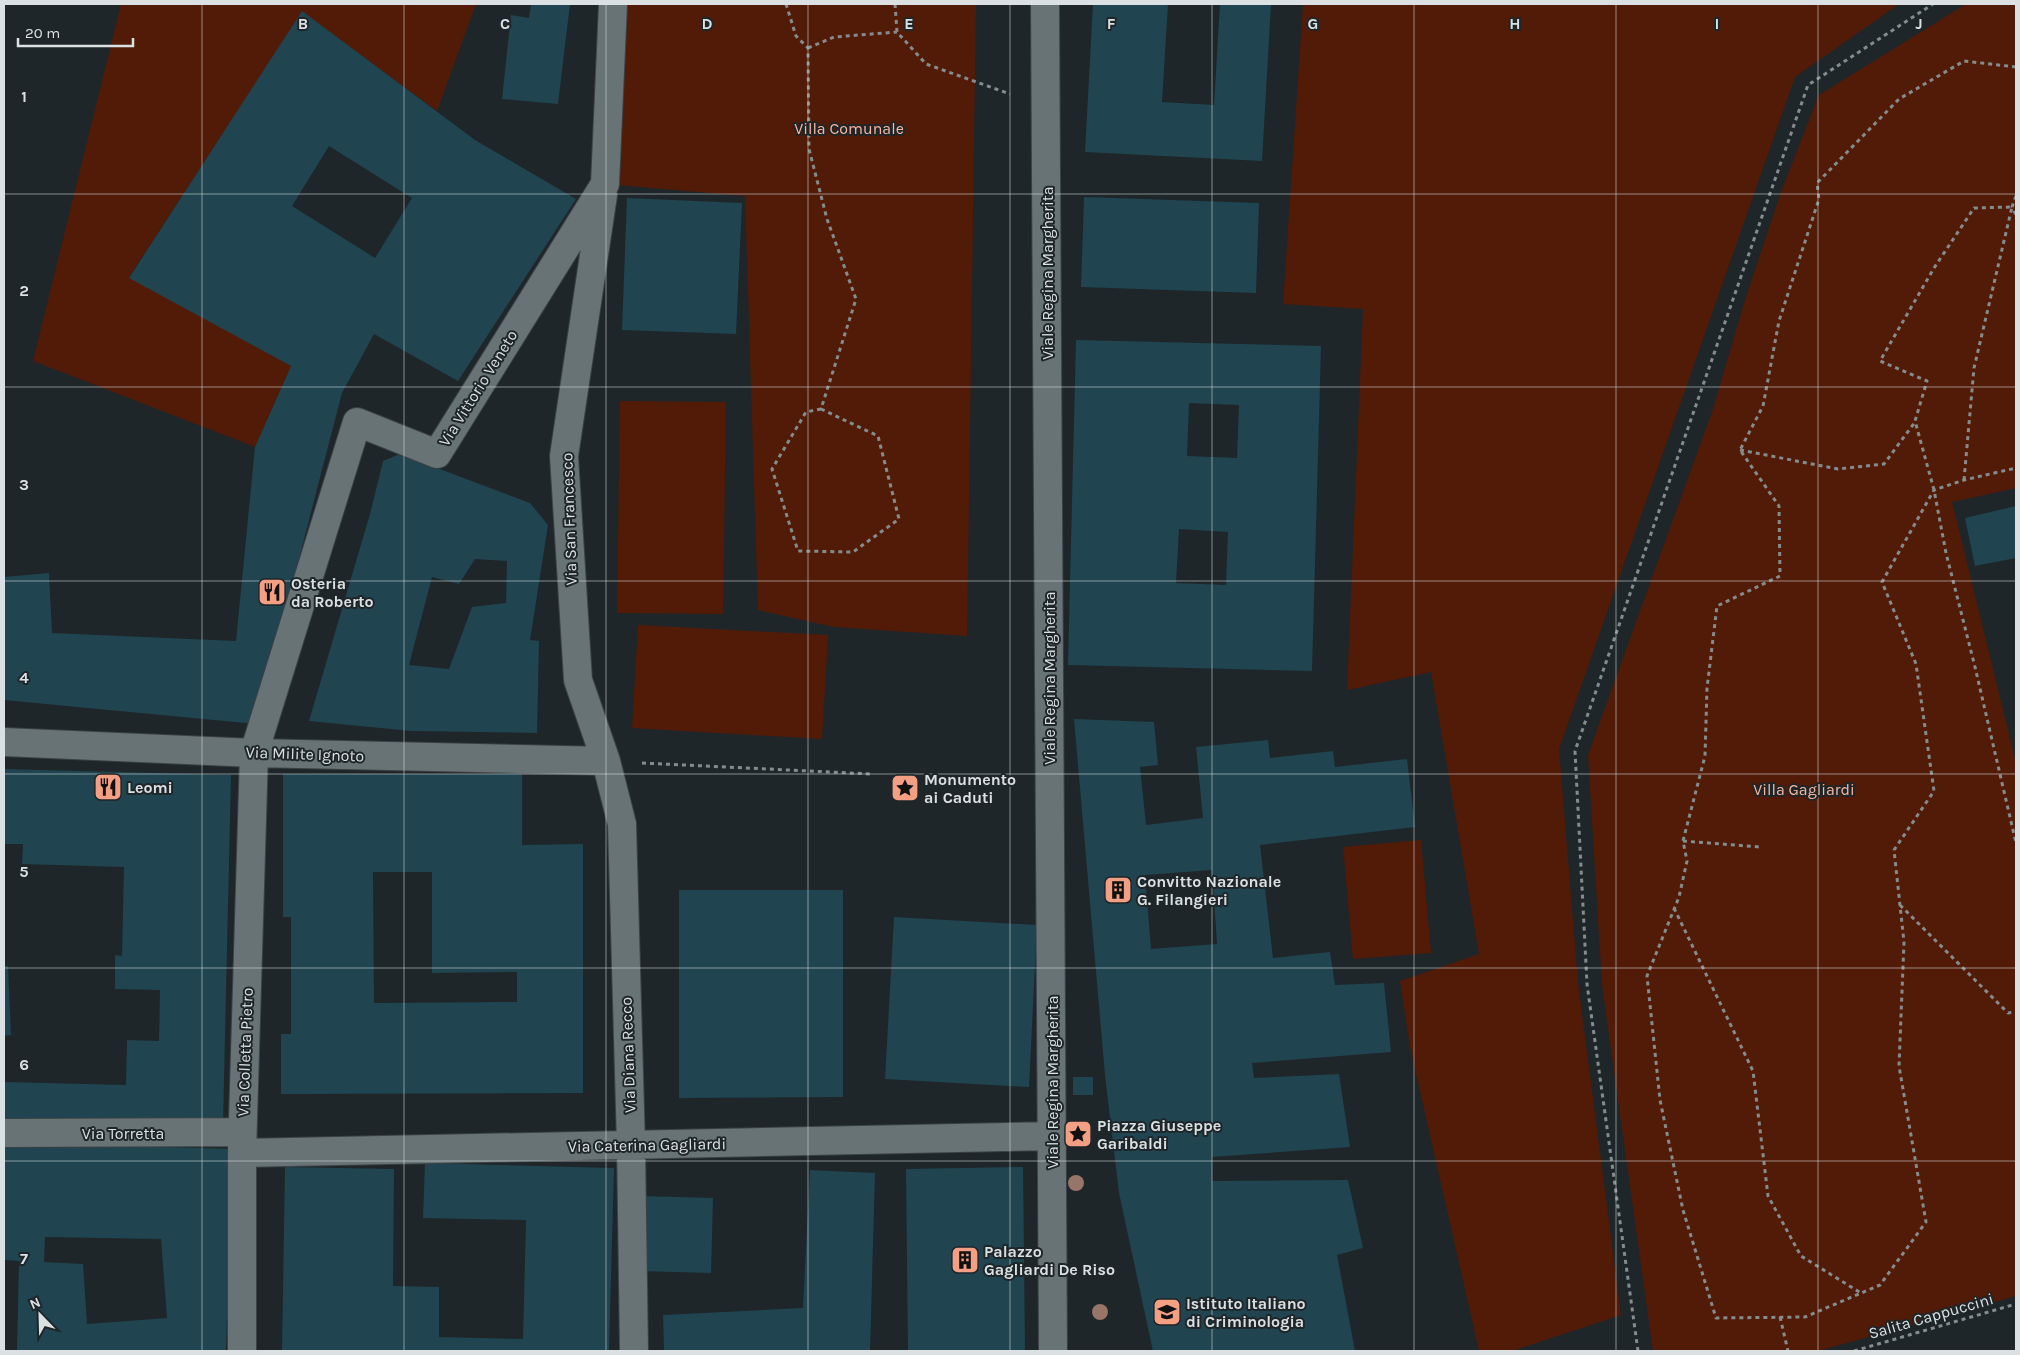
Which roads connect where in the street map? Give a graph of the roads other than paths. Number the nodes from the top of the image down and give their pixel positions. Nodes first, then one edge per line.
1 (613, 4) edge
2 (1045, 4) edge
3 (605, 184) junction
4 (4, 742) edge
5 (254, 753) junction
6 (606, 761) junction
7 (4, 1133) edge
8 (1052, 1136) junction
9 (242, 1142) junction
10 (631, 1145) junction
11 (242, 1351) edge
12 (634, 1351) edge
13 (1053, 1351) edge

1 - 3 street, Via Vittorio Veneto
2 - 8 street, Viale Regina Margherita
3 - 5 street, Via Vittorio Veneto
3 - 6 street, Via San Francesco
4 - 5 street, Via Milite Ignoto
5 - 6 street, Via Milite Ignoto
5 - 9 street, Via Colletta Pietro
6 - 10 street, Via Diana Recco
7 - 9 street, Via Torretta
8 - 10 street, Via Caterina Gagliardi
8 - 13 street, Viale Regina Margherita
9 - 10 street, Via Caterina Gagliardi
9 - 11 street, Via Colletta Pietro
10 - 12 street, Via Diana Recco

